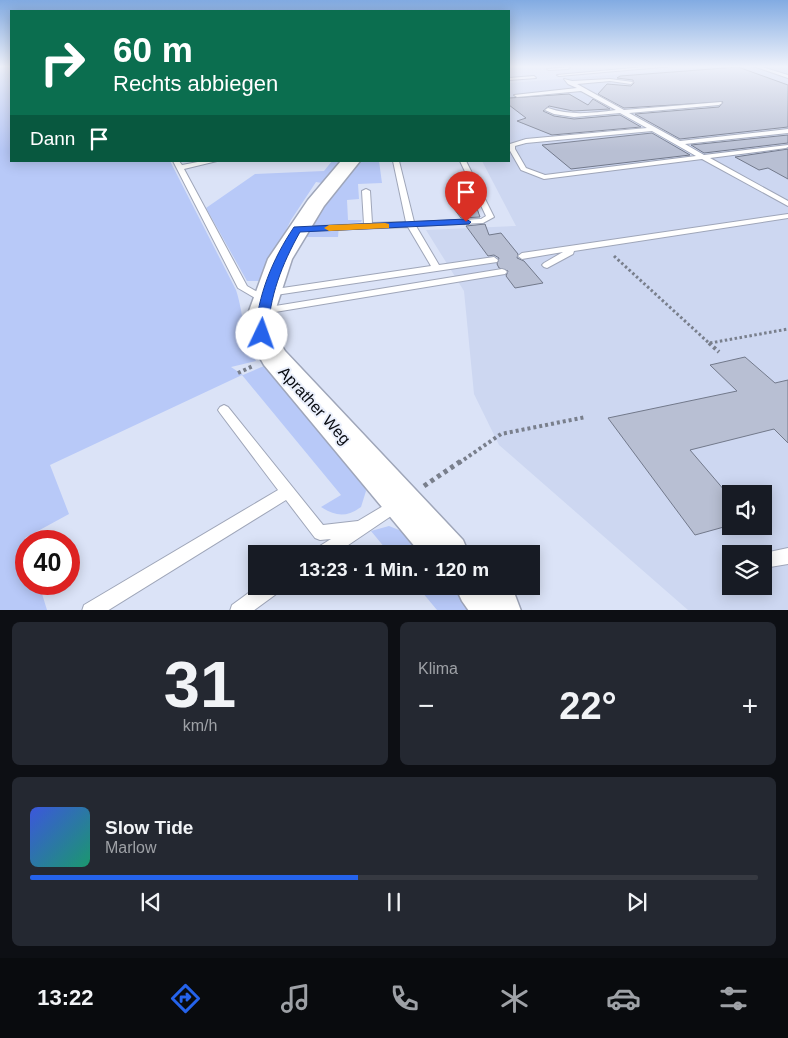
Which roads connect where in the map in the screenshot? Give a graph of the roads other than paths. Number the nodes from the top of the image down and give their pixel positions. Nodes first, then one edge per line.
1 (592, 94) edge
2 (719, 103) dead end
3 (548, 110) dead end
4 (622, 112) junction
5 (652, 129) junction
6 (788, 131) edge
7 (678, 143) junction
8 (786, 146) dead end
9 (701, 156) junction
10 (202, 162) edge
11 (350, 162) edge
12 (396, 162) edge
13 (463, 162) edge
14 (178, 164) edge
15 (366, 192) dead end
16 (788, 204) edge
17 (788, 216) edge
18 (411, 225) junction
19 (368, 226) junction
20 (297, 229) junction
21 (577, 248) junction
22 (522, 256) dead end
23 (494, 260) dead end
24 (472, 264) junction
25 (547, 265) dead end
26 (437, 269) junction
27 (502, 272) dead end
28 (482, 275) junction
29 (265, 301) junction
30 (224, 410) dead end
31 (287, 492) junction
32 (401, 501) junction
33 (359, 528) junction
34 (334, 545) edge
35 (440, 545) edge
36 (788, 556) edge
37 (772, 559) edge
38 (260, 595) edge
39 (485, 595) edge
40 (92, 610) edge
41 (238, 610) edge
42 (499, 610) edge

1 - 4 lane
2 - 4 lane
3 - 4 lane
4 - 5 lane
5 - 7 lane
5 - 9 lane
6 - 7 lane
7 - 9 lane
8 - 9 lane
9 - 16 lane
10 - 14 lane
11 - 20 street, Aprather Weg
12 - 18 lane
13 - 18 lane
14 - 29 lane
15 - 19 lane
17 - 21 lane
18 - 19 lane
18 - 26 lane
19 - 20 lane
20 - 29 street, Aprather Weg
21 - 22 lane
21 - 25 lane
23 - 24 lane
24 - 26 lane
24 - 28 lane
26 - 29 lane
27 - 28 lane
28 - 29 lane
29 - 32 street, Aprather Weg
30 - 31 lane
31 - 33 lane
31 - 40 lane
32 - 33 lane
32 - 35 street, Aprather Weg
33 - 34 lane
36 - 37 lane
38 - 41 lane
39 - 42 street

